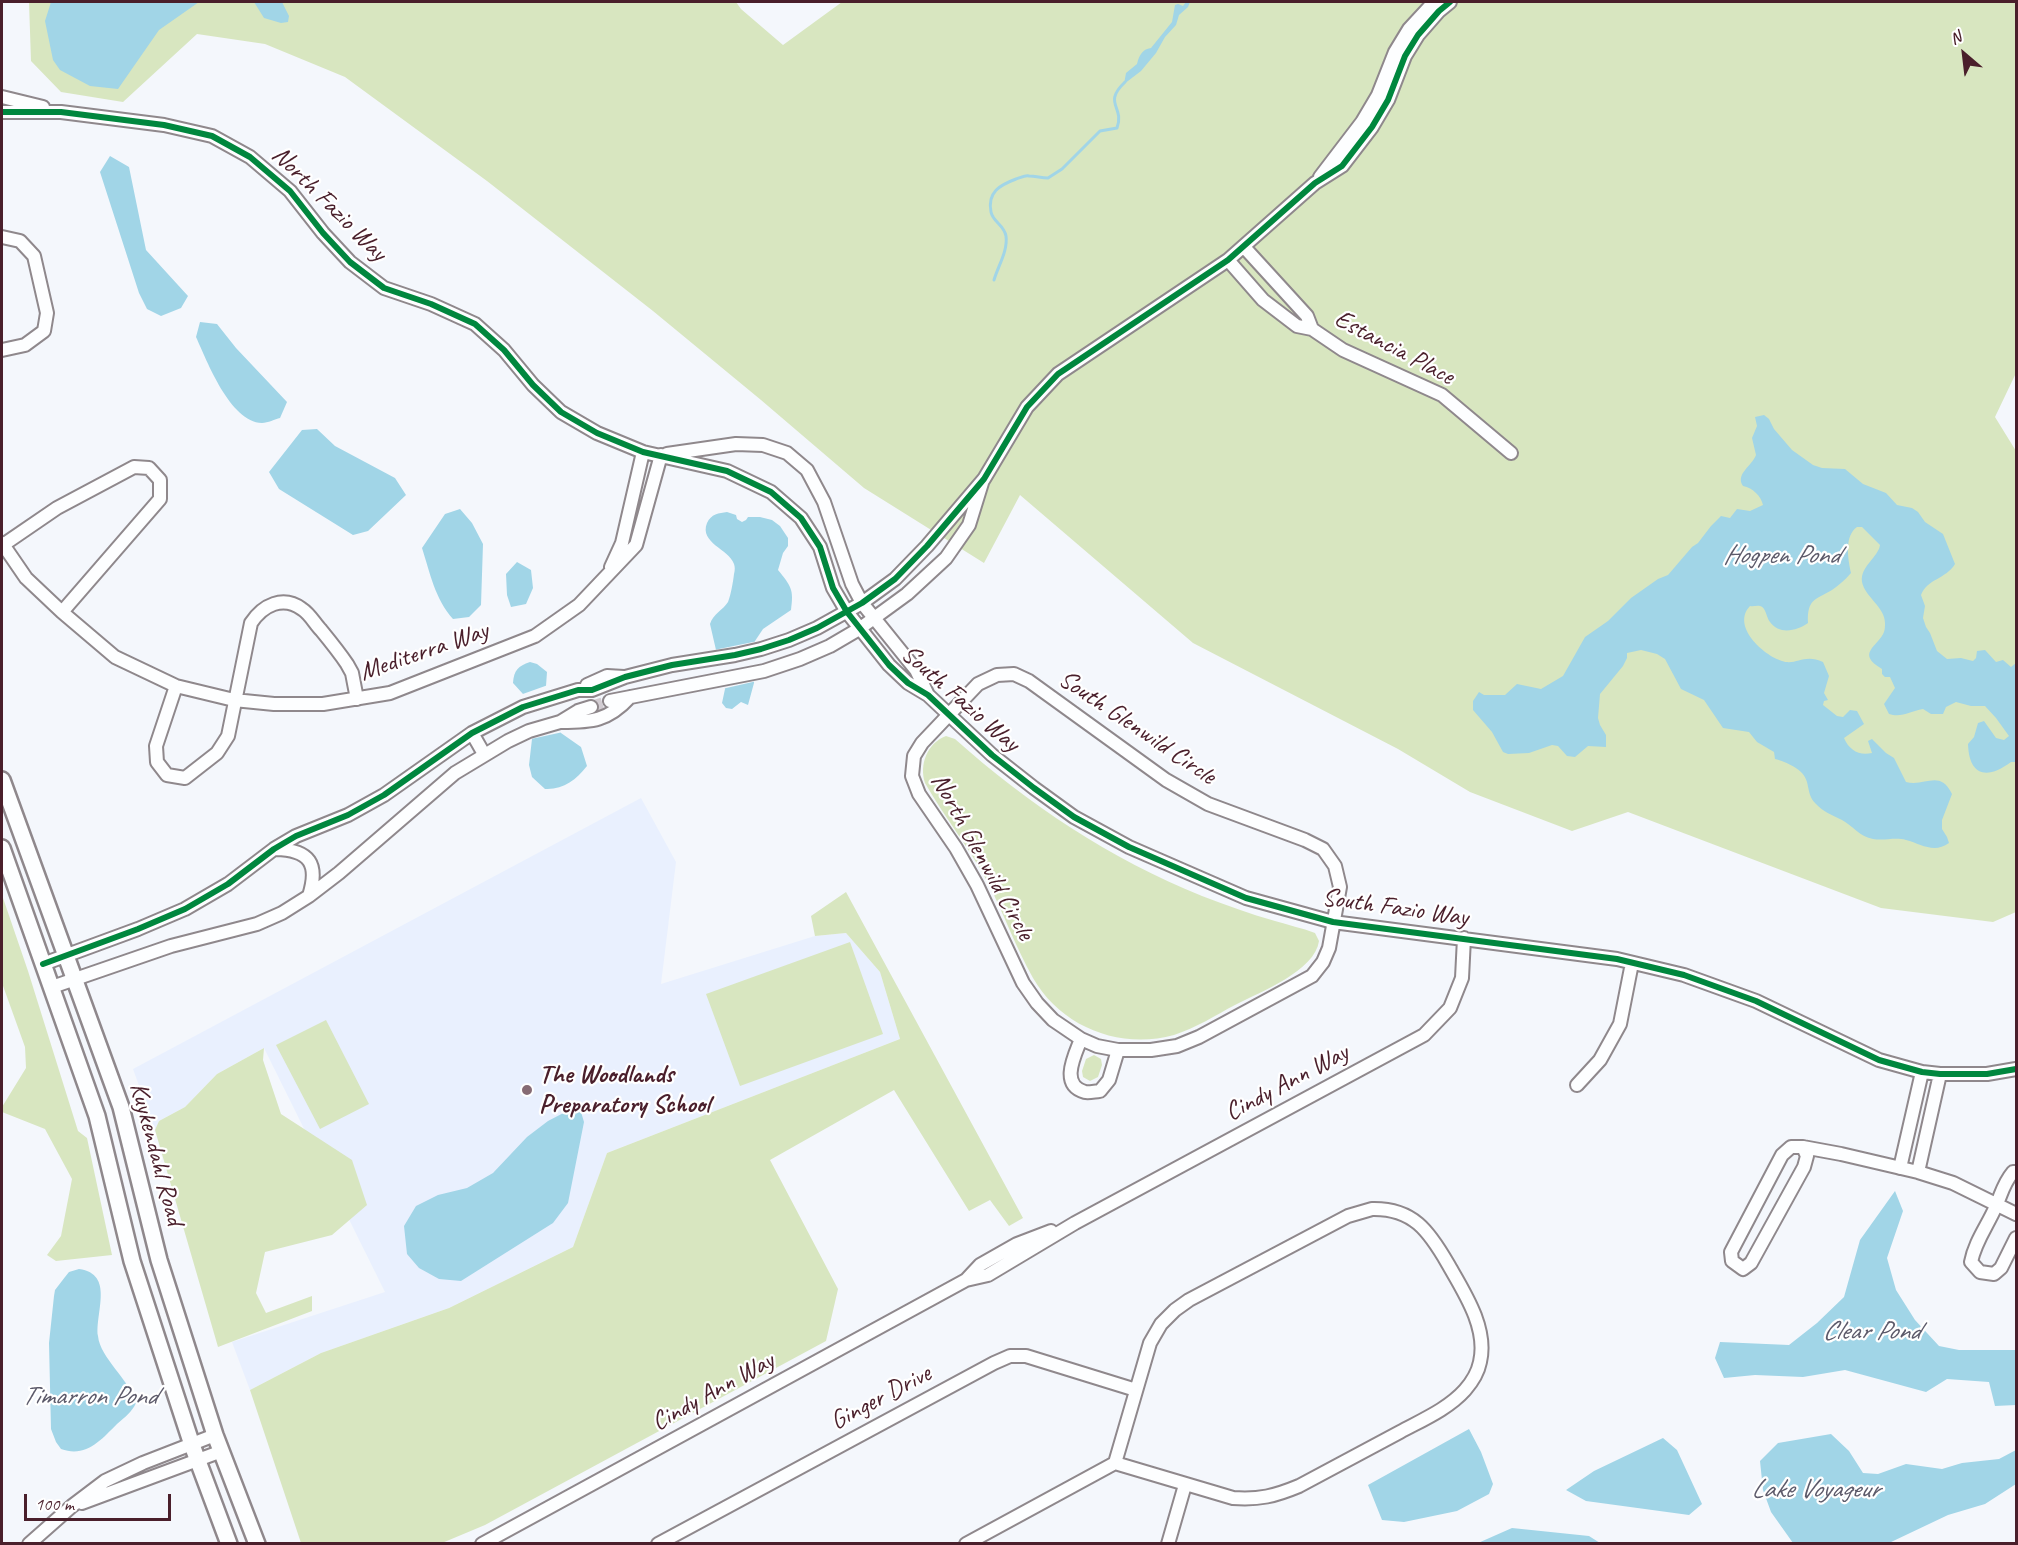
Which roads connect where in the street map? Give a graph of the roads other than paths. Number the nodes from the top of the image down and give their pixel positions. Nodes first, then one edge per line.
1 (1434, 2) edge
2 (1450, 2) edge
3 (2, 97) edge
4 (2, 112) edge
5 (61, 112) junction
6 (1316, 183) junction
7 (2, 237) edge
8 (1244, 246) junction
9 (1228, 260) junction
10 (1312, 329) junction
11 (2, 350) edge
12 (643, 452) junction
13 (1511, 453) dead end
14 (661, 455) junction
15 (984, 478) junction
16 (2, 544) edge
17 (607, 577) junction
18 (862, 603) junction
19 (62, 612) junction
20 (847, 612) junction
21 (875, 619) junction
22 (859, 629) junction
23 (625, 677) junction
24 (176, 686) junction
25 (928, 695) junction
26 (630, 697) junction
27 (357, 699) junction
28 (234, 700) junction
29 (610, 701) tunnel mouth
30 (591, 707) tunnel mouth
31 (947, 715) junction
32 (560, 722) junction
33 (472, 732) junction
34 (484, 754) junction
35 (2, 780) edge
36 (2, 848) edge
37 (274, 849) junction
38 (309, 896) junction
39 (1333, 922) junction
40 (1464, 938) junction
41 (67, 955) junction
42 (43, 963) junction
43 (1632, 963) junction
44 (75, 979) junction
45 (52, 987) junction
46 (1053, 1020) joint
47 (1081, 1040) junction
48 (1118, 1050) junction
49 (2016, 1069) edge
50 (1922, 1072) junction
51 (1940, 1074) junction
52 (1577, 1085) dead end
53 (1803, 1147) junction
54 (1900, 1168) junction
55 (1918, 1172) junction
56 (2016, 1172) edge
57 (1997, 1204) junction
58 (2016, 1214) edge
59 (2016, 1238) edge
60 (1136, 1390) junction
61 (215, 1435) junction
62 (222, 1451) junction
63 (194, 1452) junction
64 (1115, 1463) junction
65 (1185, 1485) junction
66 (29, 1544) edge
67 (229, 1544) edge
68 (257, 1544) edge
69 (482, 1544) edge
70 (658, 1544) edge
71 (966, 1544) edge
72 (1168, 1544) edge

1 - 6 street
2 - 6 street
3 - 5 street, North Fazio Way
4 - 5 street, North Fazio Way
5 - 12 street, North Fazio Way
6 - 8 street
7 - 11 street
8 - 9 street
8 - 10 street, Estancia Place
9 - 10 street, Estancia Place
9 - 15 street
10 - 13 street, Estancia Place
12 - 14 street, North Fazio Way
12 - 17 street, Mediterra Way
14 - 17 street, Mediterra Way
14 - 18 street, North Fazio Way
14 - 20 street, North Fazio Way
15 - 18 street
15 - 21 street
16 - 19 street, Mediterra Way
16 - 19 street
17 - 27 street, Mediterra Way
18 - 20 street
18 - 21 street, South Fazio Way
19 - 24 street, Mediterra Way
20 - 22 street, South Fazio Way
20 - 23 street
21 - 22 street
21 - 25 street, South Fazio Way
22 - 25 street, South Fazio Way
22 - 26 street
23 - 26 street
23 - 33 street
24 - 28 street, Mediterra Way
24 - 28 street
25 - 31 street, South Fazio Way
26 - 29 street
26 - 32 street
27 - 28 street, Mediterra Way
27 - 28 street
30 - 32 street
31 - 39 street, South Fazio Way
31 - 39 street, South Glenwild Circle
31 - 46 street, North Glenwild Circle
32 - 34 street
33 - 34 street
33 - 37 street
34 - 38 street
35 - 41 main road, Kuykendahl Road
36 - 42 main road, Kuykendahl Road
37 - 38 street
37 - 41 street
38 - 44 street
39 - 40 street, South Fazio Way
39 - 48 street, South Glenwild Circle
40 - 43 street, South Fazio Way
40 - 69 street, Cindy Ann Way
41 - 42 street
41 - 44 main road, Kuykendahl Road
42 - 45 main road, Kuykendahl Road
43 - 50 street, South Fazio Way
43 - 52 street
44 - 45 street
44 - 61 main road, Kuykendahl Road
45 - 63 main road, Kuykendahl Road
46 - 47 street, South Glenwild Circle
47 - 48 street, South Glenwild Circle
47 - 48 street
49 - 51 street, South Fazio Way
50 - 51 street, South Fazio Way
50 - 54 street
51 - 55 street
53 - 53 street
53 - 54 street
54 - 55 street
55 - 57 street
56 - 57 street
57 - 58 street
57 - 59 street
60 - 64 street
60 - 65 street
60 - 70 street, Ginger Drive
61 - 62 main road, Kuykendahl Road
61 - 63 street
62 - 63 street
62 - 68 main road, Kuykendahl Road
63 - 66 street
63 - 67 main road, Kuykendahl Road
64 - 65 street
64 - 71 street
65 - 72 street

